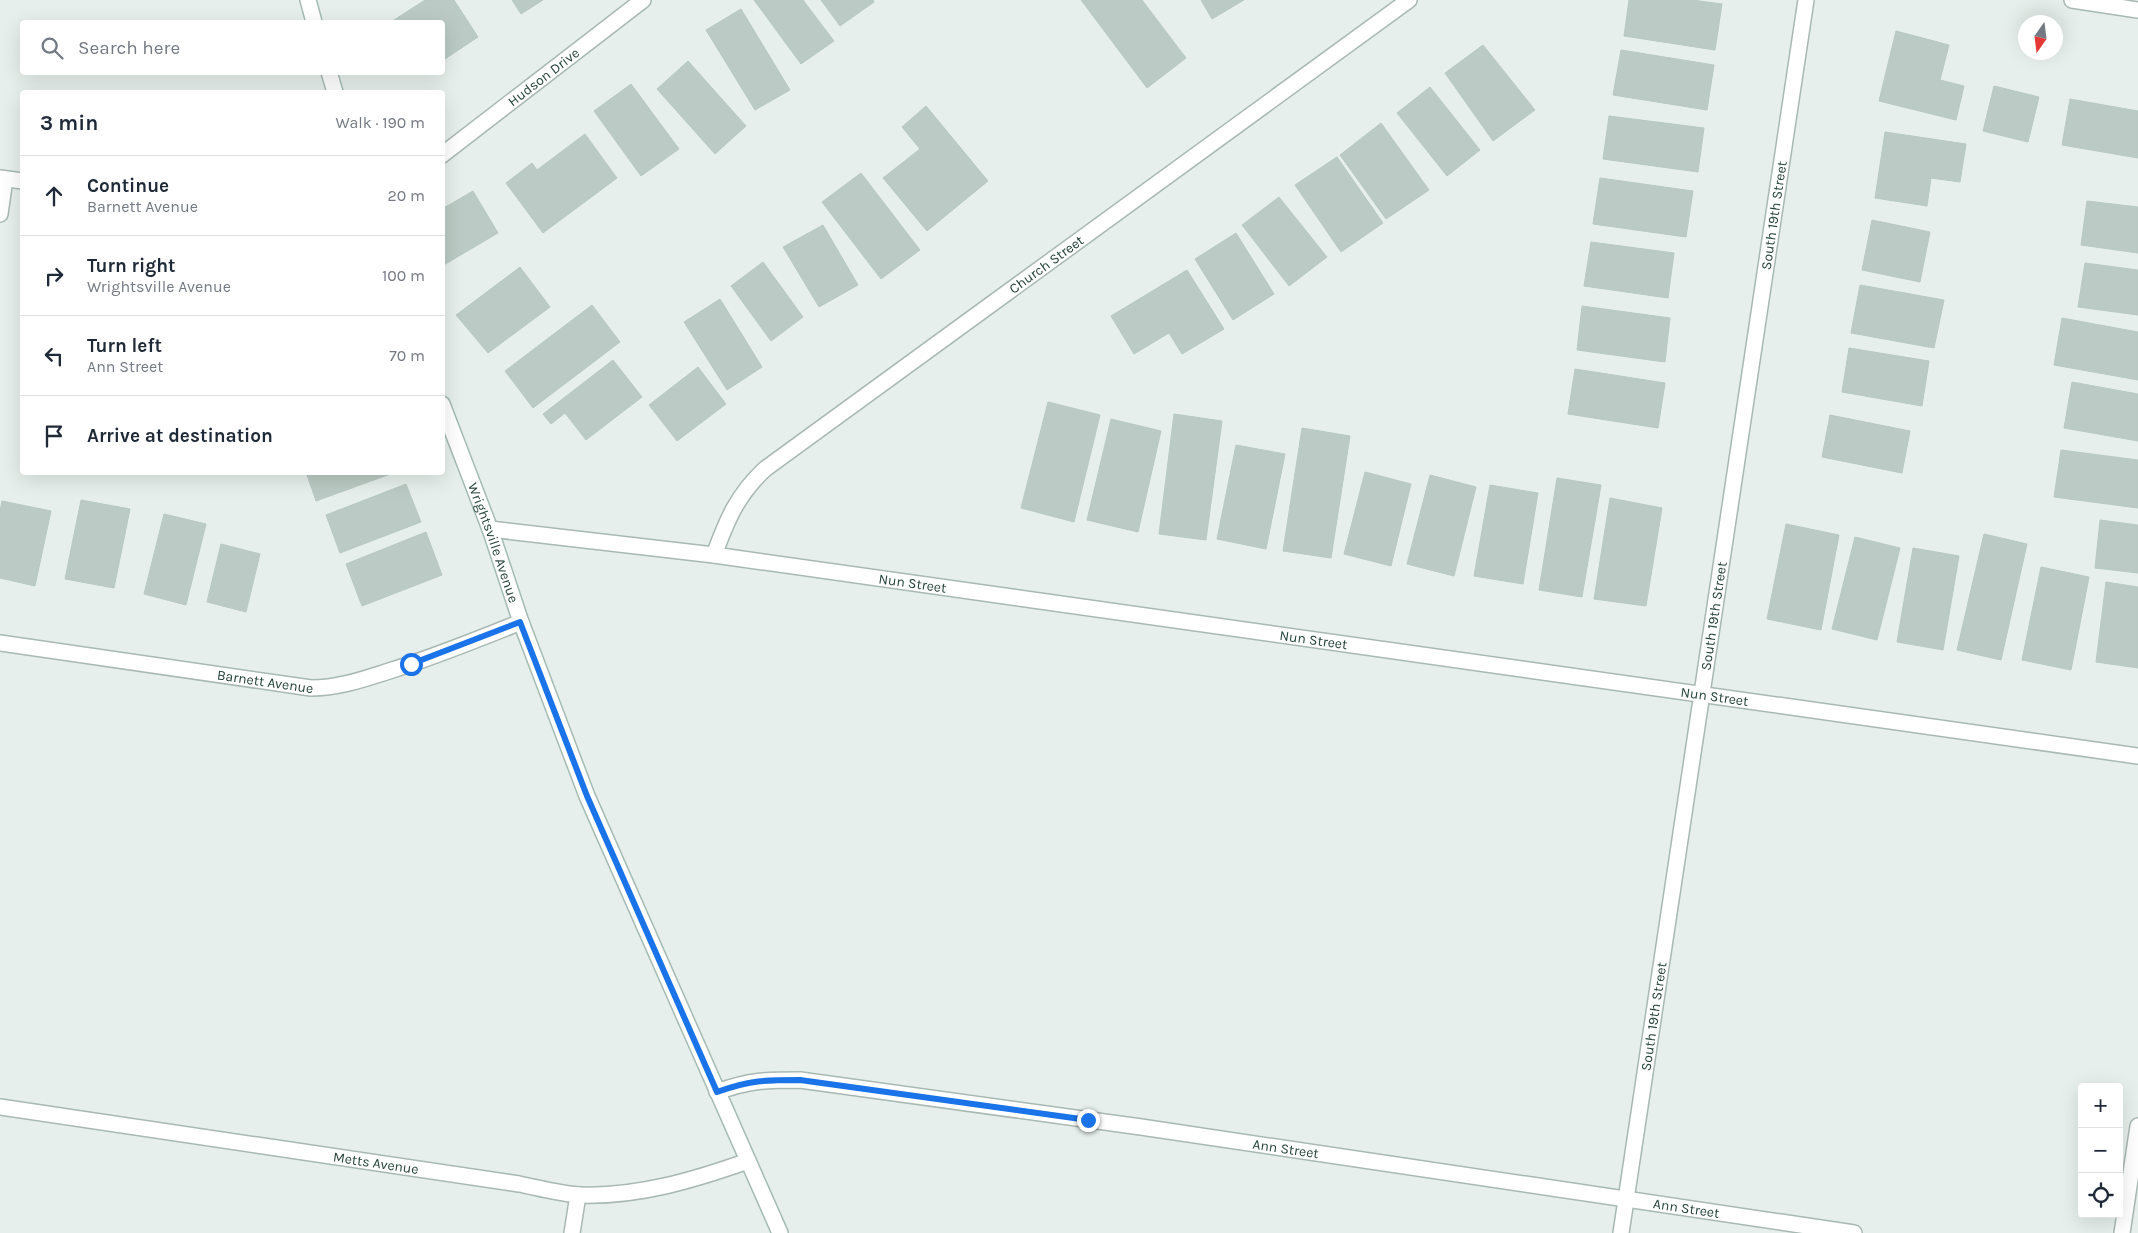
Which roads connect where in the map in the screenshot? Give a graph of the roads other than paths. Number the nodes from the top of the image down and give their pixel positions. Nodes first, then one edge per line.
1 (308, 0) edge
2 (643, 0) edge
3 (1409, 0) edge
4 (1806, 0) edge
5 (2072, 0) edge
6 (2138, 10) edge
7 (313, 20) edge
8 (330, 75) edge
9 (334, 90) edge
10 (445, 153) edge
11 (3, 178) edge
12 (20, 181) edge
13 (0, 214) edge
14 (445, 412) edge
15 (490, 529) junction
16 (714, 555) junction
17 (520, 622) junction
18 (0, 643) edge
19 (1701, 694) junction
20 (2138, 756) edge
21 (717, 1092) junction
22 (0, 1107) edge
23 (2138, 1126) edge
24 (748, 1161) junction
25 (578, 1195) junction
26 (1626, 1198) junction
27 (572, 1233) edge
28 (780, 1233) edge
29 (1621, 1233) edge
30 (1854, 1233) edge
31 (2122, 1233) edge

1 - 7 street
2 - 10 street, Hudson Drive
3 - 16 street, Church Street
4 - 19 street, South 19th Street
5 - 6 street
8 - 9 street
11 - 12 street
11 - 13 street
14 - 15 street, Wrightsville Avenue
15 - 16 street, Nun Street
15 - 17 street, Wrightsville Avenue
16 - 19 street, Nun Street
17 - 18 street, Barnett Avenue
17 - 21 street, Wrightsville Avenue
19 - 20 street, Nun Street
19 - 26 street, South 19th Street
21 - 24 street, Wrightsville Avenue
21 - 26 street, Ann Street
22 - 25 street, Metts Avenue
23 - 31 street
24 - 25 street, Metts Avenue
24 - 28 street, Wrightsville Avenue
25 - 27 street
26 - 29 street, South 19th Street
26 - 30 street, Ann Street

